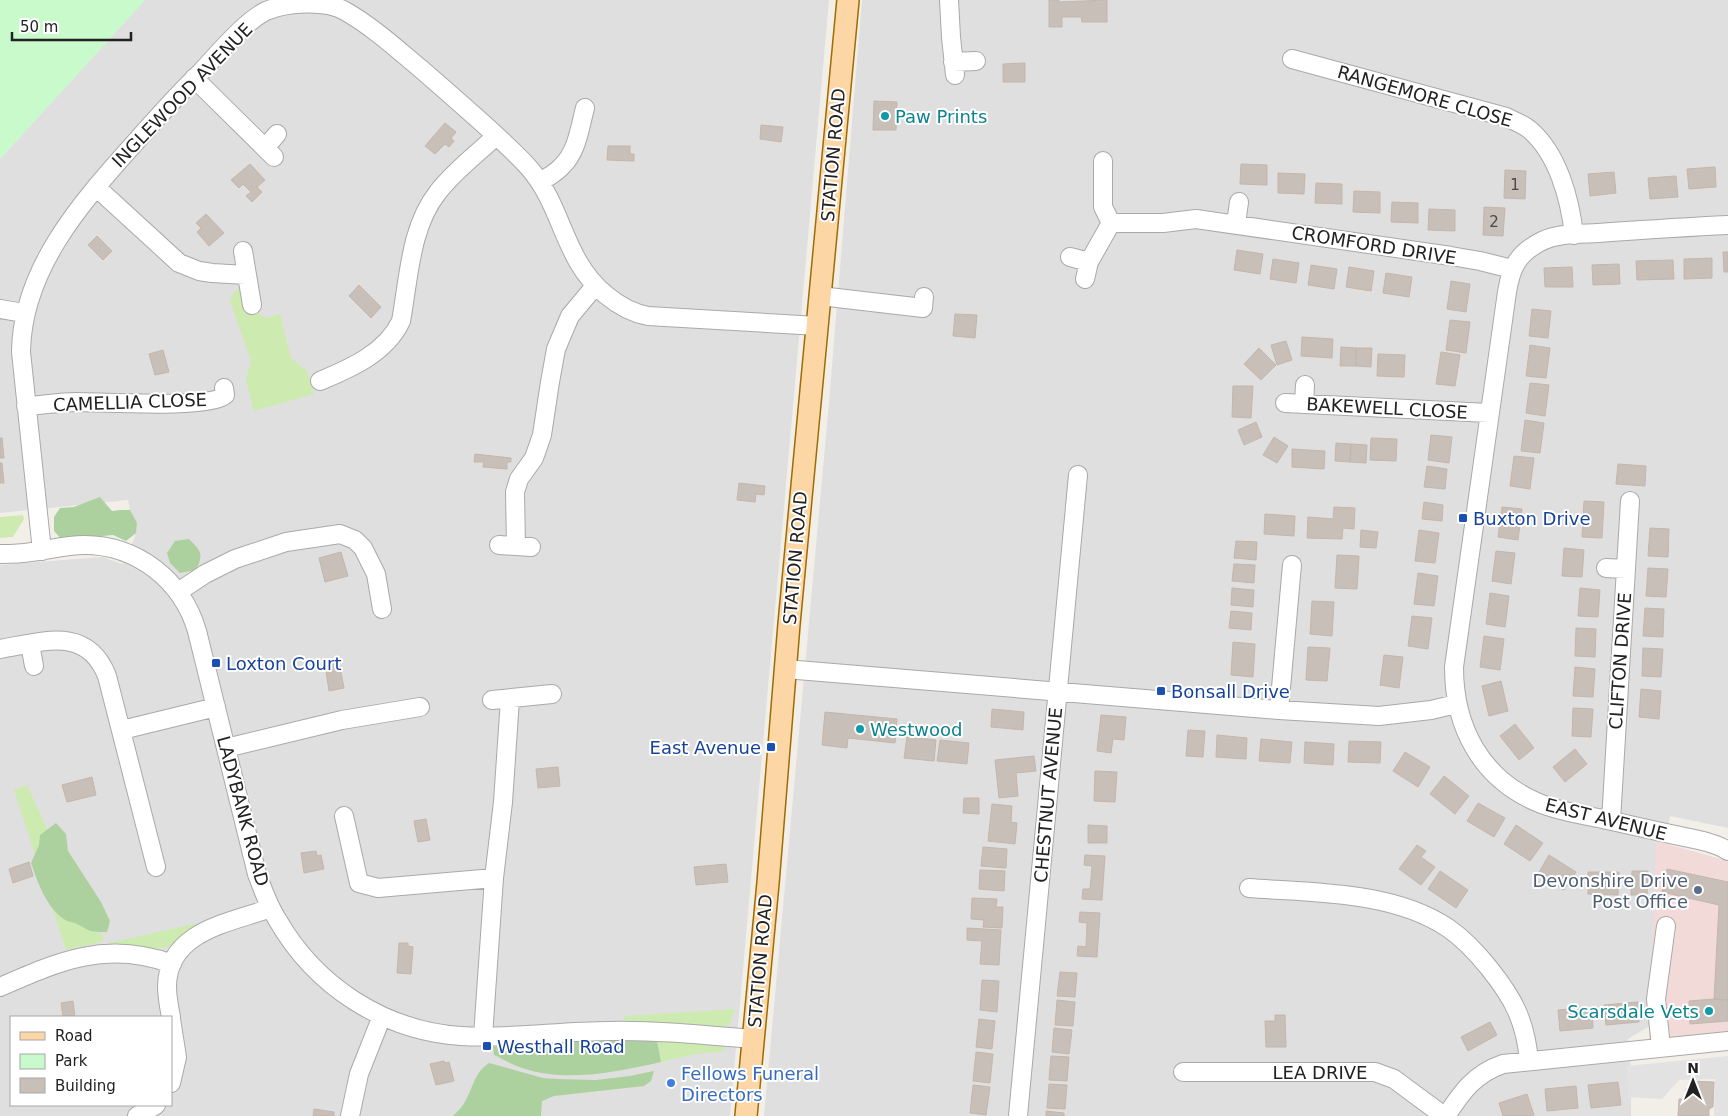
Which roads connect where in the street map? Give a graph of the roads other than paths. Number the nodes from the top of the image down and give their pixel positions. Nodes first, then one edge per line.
1 (848, 0) edge
2 (949, 0) edge
3 (318, 2) edge
4 (1292, 59) dead end
5 (976, 61) dead end
6 (194, 78) junction
7 (585, 108) dead end
8 (278, 134) dead end
9 (496, 136) junction
10 (1103, 161) dead end
11 (540, 182) junction
12 (96, 187) junction
13 (1239, 202) dead end
14 (1111, 223) junction
15 (1236, 224) junction
16 (1728, 225) edge
17 (1574, 235) junction
18 (243, 251) dead end
19 (1070, 257) dead end
20 (1089, 262) junction
21 (1512, 269) junction
22 (246, 275) junction
23 (1085, 279) dead end
24 (595, 286) junction
25 (820, 296) junction
26 (924, 297) dead end
27 (252, 305) dead end
28 (0, 309) edge
29 (24, 313) junction
30 (818, 326) junction
31 (320, 381) dead end
32 (1305, 385) dead end
33 (224, 388) dead end
34 (1285, 403) dead end
35 (1304, 404) junction
36 (26, 406) junction
37 (1489, 414) junction
38 (1078, 475) dead end
39 (1630, 501) dead end
40 (515, 546) dead end
41 (42, 551) junction
42 (0, 554) edge
43 (1292, 565) dead end
44 (1606, 568) dead end
45 (1626, 569) junction
46 (178, 592) junction
47 (382, 609) dead end
48 (30, 644) junction
49 (0, 648) edge
50 (34, 666) dead end
51 (785, 669) junction
52 (1057, 692) junction
53 (552, 694) dead end
54 (510, 699) junction
55 (492, 700) dead end
56 (1456, 704) junction
57 (420, 706) dead end
58 (216, 707) junction
59 (1279, 710) junction
60 (122, 730) junction
61 (226, 748) junction
62 (344, 816) dead end
63 (1610, 821) junction
64 (1728, 851) edge
65 (156, 867) dead end
66 (494, 878) junction
67 (1249, 888) dead end
68 (271, 908) junction
69 (1666, 926) dead end
70 (172, 964) junction
71 (0, 988) edge
72 (171, 1016) edge
73 (382, 1016) junction
74 (172, 1024) edge
75 (483, 1036) junction
76 (753, 1039) junction
77 (1728, 1041) edge
78 (1661, 1047) junction
79 (1529, 1060) junction
80 (1183, 1072) dead end
81 (172, 1079) edge
82 (154, 1106) edge
83 (136, 1116) edge
84 (350, 1116) edge
85 (746, 1116) edge
86 (1018, 1116) edge
87 (1445, 1116) edge

1 - 25 main road, STATION ROAD
2 - 5 street
3 - 6 street, INGLEWOOD AVENUE
3 - 9 street, INGLEWOOD AVENUE
4 - 17 street, RANGEMORE CLOSE
6 - 8 street
6 - 12 street, INGLEWOOD AVENUE
7 - 11 street
9 - 11 street, INGLEWOOD AVENUE
9 - 31 street
10 - 14 street
11 - 24 street, INGLEWOOD AVENUE
12 - 22 street
12 - 29 street, INGLEWOOD AVENUE
13 - 15 street
14 - 15 street, CROMFORD DRIVE
14 - 20 street
15 - 21 street, CROMFORD DRIVE
16 - 17 street
17 - 21 street
18 - 22 street
19 - 20 street
20 - 23 street
21 - 37 street
22 - 27 street
24 - 30 street, INGLEWOOD AVENUE
24 - 40 street
25 - 26 street
25 - 30 main road, STATION ROAD
28 - 29 street
29 - 36 street, INGLEWOOD AVENUE
30 - 51 main road, STATION ROAD
32 - 35 street
33 - 36 street, CAMELLIA CLOSE
34 - 35 street, BAKEWELL CLOSE
35 - 37 street, BAKEWELL CLOSE
36 - 41 street, INGLEWOOD AVENUE
37 - 56 street
38 - 52 street, CHESTNUT AVENUE
39 - 45 street, CLIFTON DRIVE
41 - 42 street, LADYBANK ROAD
41 - 46 street, LADYBANK ROAD
43 - 59 street
44 - 45 street
45 - 63 street, CLIFTON DRIVE
46 - 47 street
46 - 58 street, LADYBANK ROAD
48 - 49 street
48 - 50 street
48 - 60 street
51 - 52 street
51 - 76 main road, STATION ROAD
52 - 59 street
52 - 86 street, CHESTNUT AVENUE
53 - 54 street
54 - 55 street
54 - 66 street
56 - 59 street
56 - 63 street, EAST AVENUE
57 - 61 street
58 - 60 street
58 - 61 street, LADYBANK ROAD
60 - 65 street
61 - 68 street, LADYBANK ROAD
62 - 66 street
63 - 64 street, EAST AVENUE
66 - 75 street
67 - 79 street
68 - 70 street
68 - 73 street, LADYBANK ROAD
69 - 78 street
70 - 71 street
70 - 72 street
73 - 75 street, LADYBANK ROAD
73 - 84 street
74 - 81 street
75 - 76 street, LADYBANK ROAD
76 - 85 main road, STATION ROAD
77 - 78 street
78 - 79 street
79 - 87 street
80 - 87 street, LEA DRIVE
82 - 83 street

